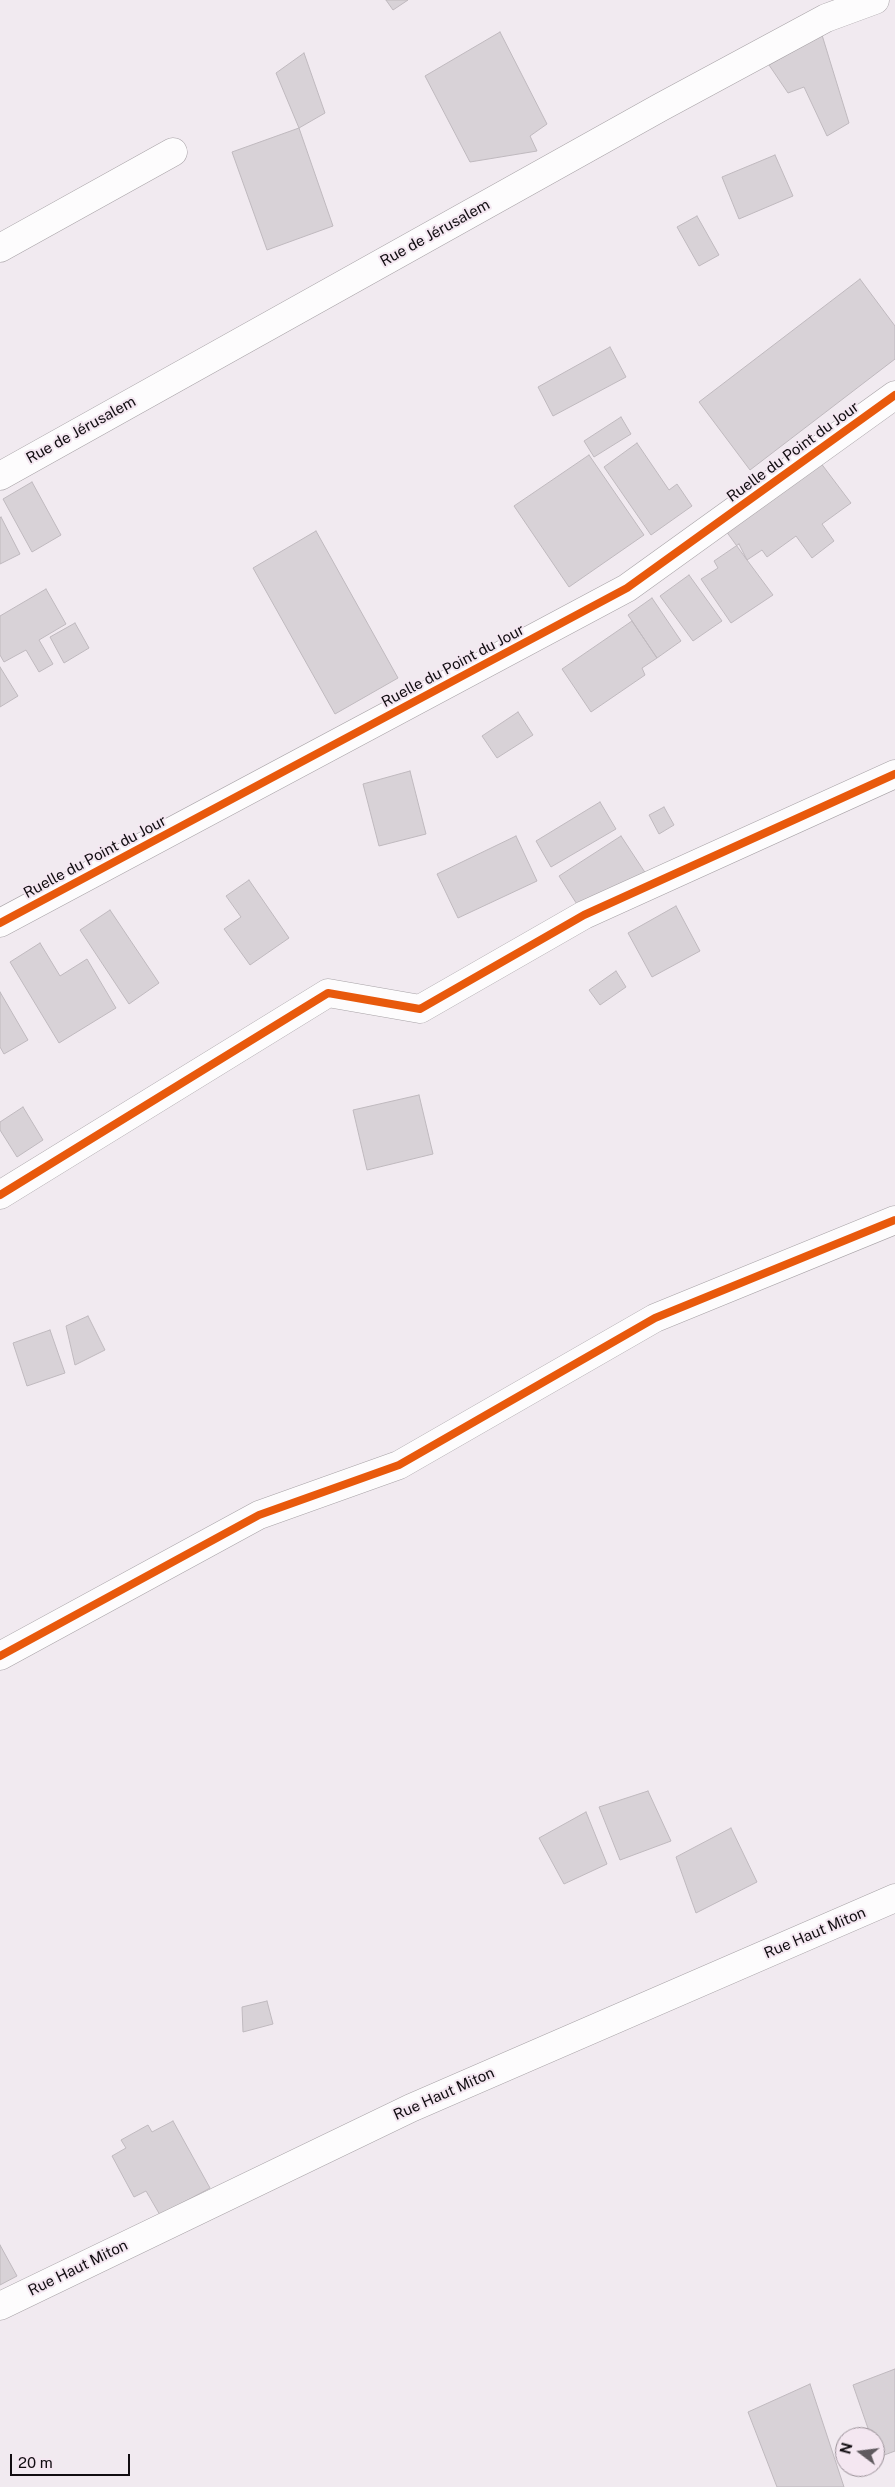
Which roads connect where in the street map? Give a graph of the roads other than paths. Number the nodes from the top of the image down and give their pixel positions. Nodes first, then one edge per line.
1 (875, 0) edge
2 (173, 152) dead end
3 (0, 248) edge
4 (895, 395) edge
5 (0, 476) edge
6 (895, 774) edge
7 (0, 924) edge
8 (0, 1195) edge
9 (895, 1220) edge
10 (0, 1656) edge
11 (895, 1898) edge
12 (0, 2306) edge

1 - 5 street, Rue de Jérusalem
2 - 3 street
4 - 7 street, Ruelle du Point du Jour
6 - 8 street
9 - 10 street
11 - 12 street, Rue Haut Miton

